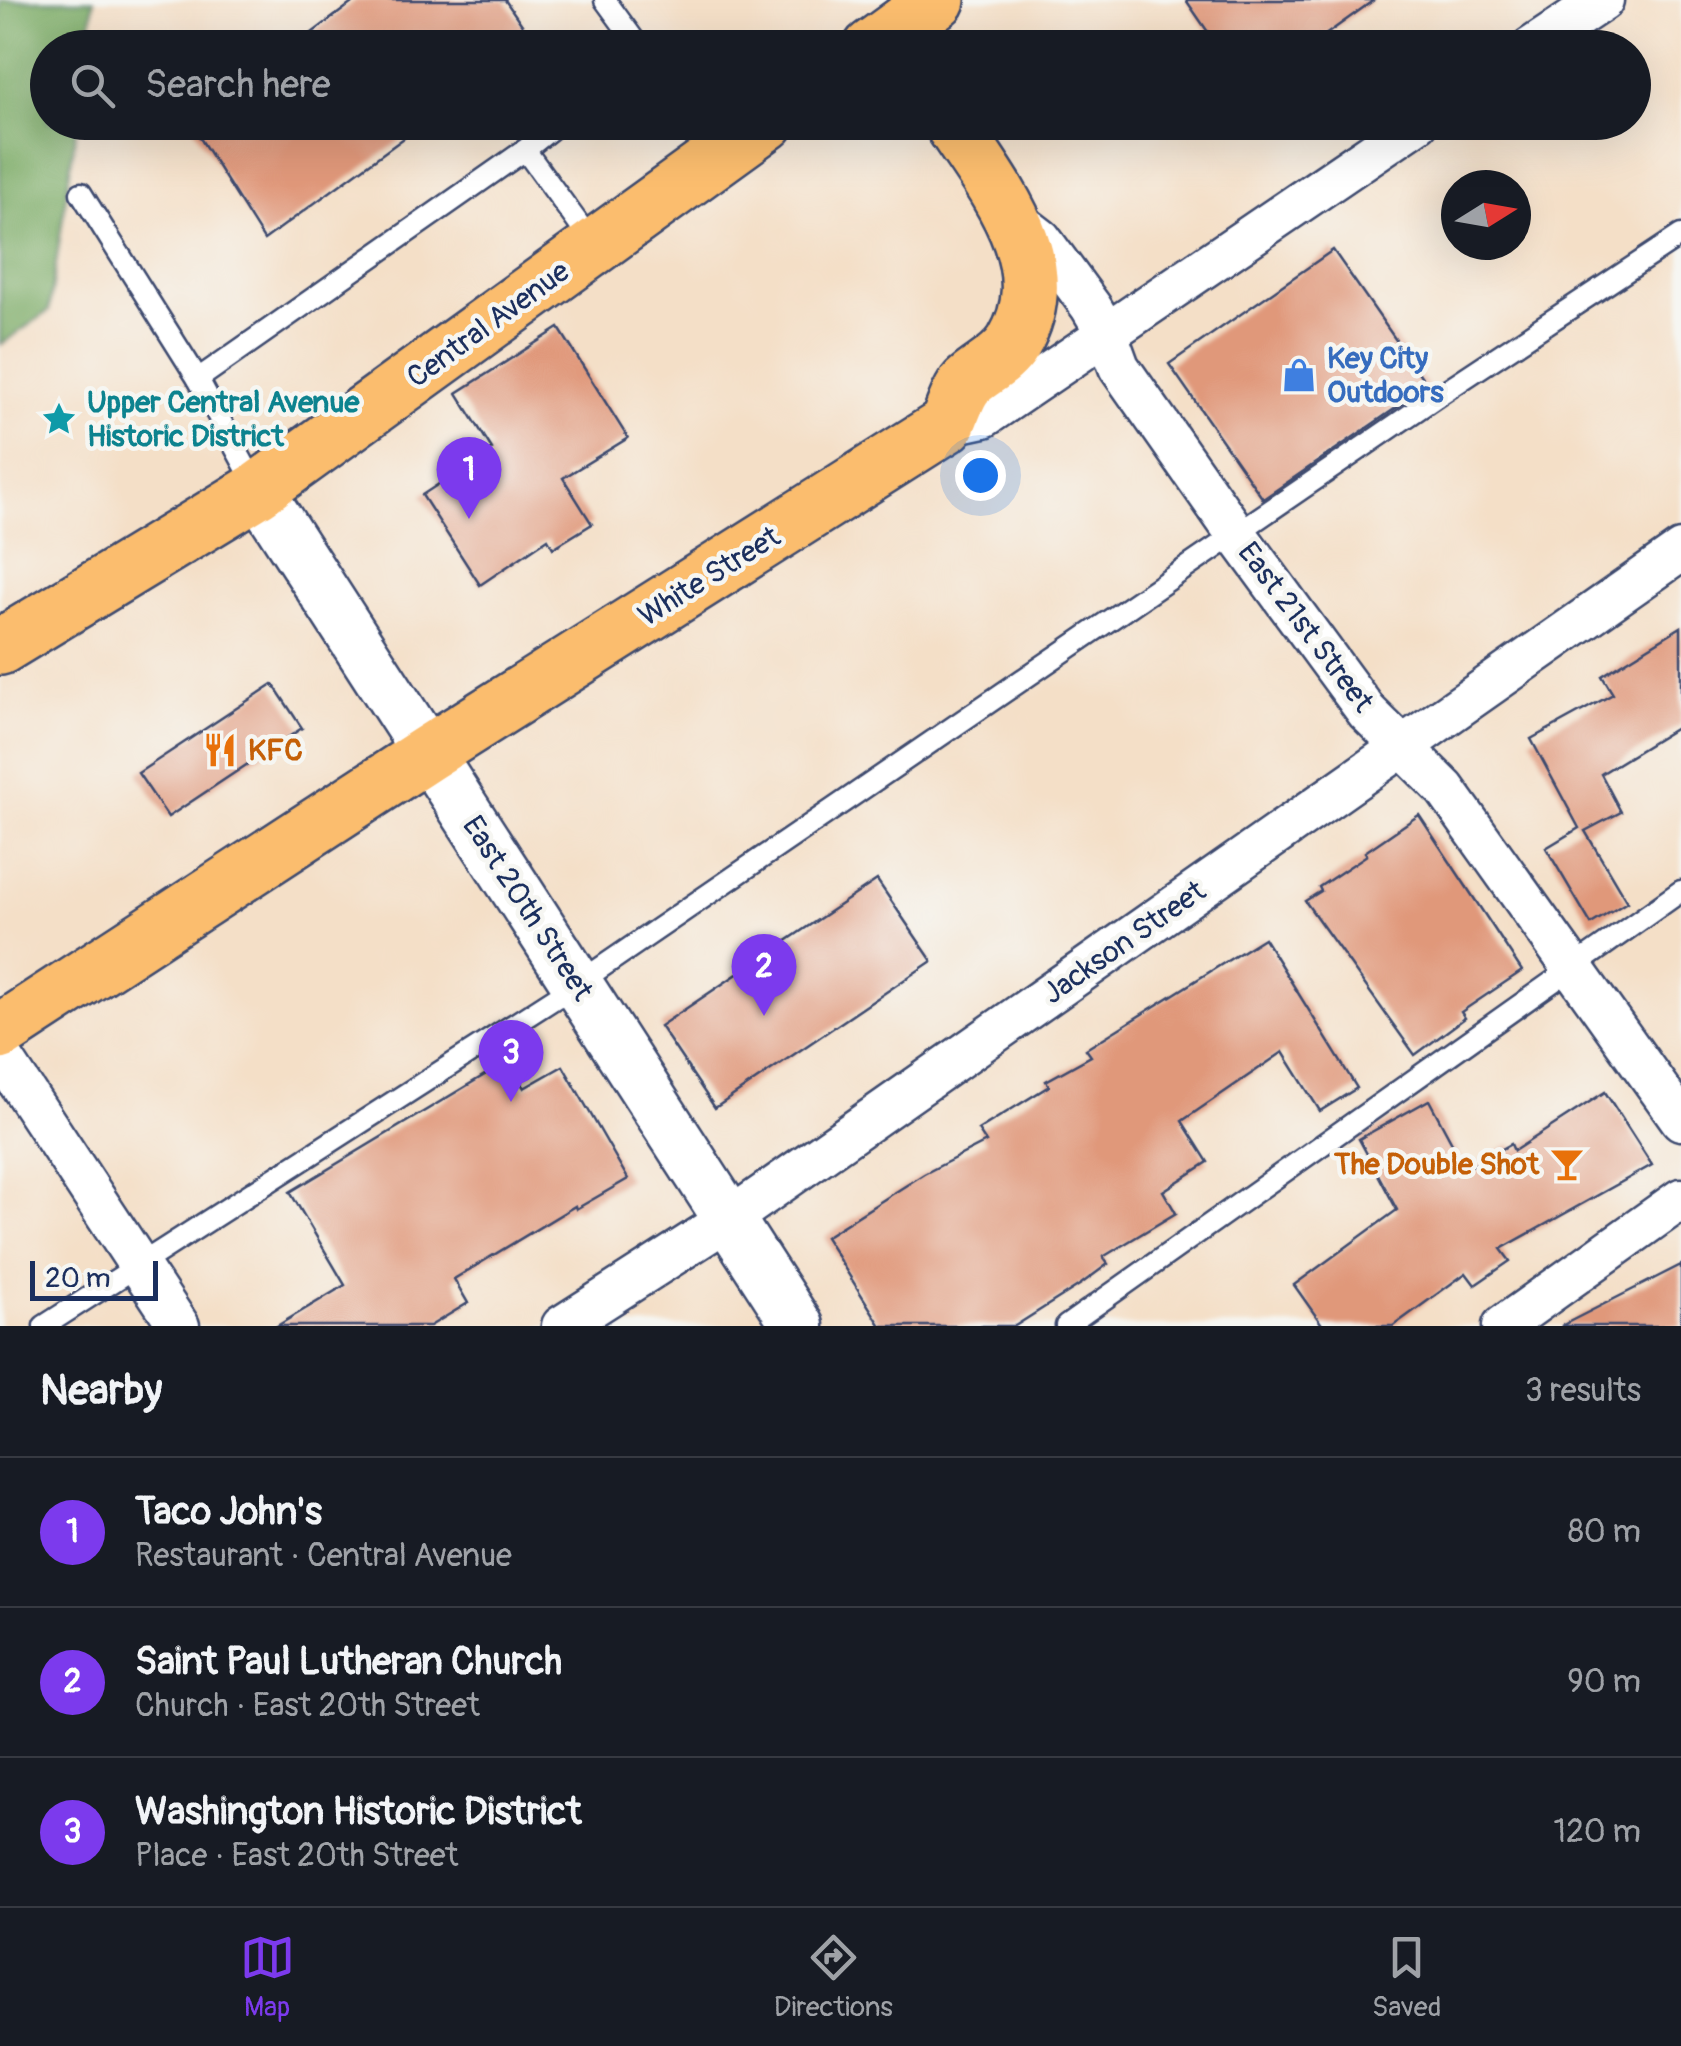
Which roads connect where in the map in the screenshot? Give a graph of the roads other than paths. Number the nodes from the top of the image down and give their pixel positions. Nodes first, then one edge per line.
1 (605, 0) edge
2 (938, 0) edge
3 (1603, 0) edge
4 (627, 30) edge
5 (903, 30) edge
6 (1558, 30) edge
7 (538, 140) edge
8 (743, 140) edge
9 (963, 140) edge
10 (1392, 140) edge
11 (525, 150) junction
12 (80, 194) dead end
13 (1014, 219) junction
14 (1681, 236) edge
15 (596, 246) junction
16 (1107, 334) junction
17 (198, 379) junction
18 (948, 425) junction
19 (258, 490) junction
20 (1238, 535) junction
21 (1681, 551) edge
22 (0, 646) edge
23 (1403, 748) junction
24 (428, 753) junction
25 (1681, 891) edge
26 (1571, 969) junction
27 (577, 984) junction
28 (0, 1032) edge
29 (0, 1054) edge
30 (1681, 1120) edge
31 (1681, 1199) edge
32 (729, 1219) junction
33 (140, 1264) junction
34 (44, 1326) edge
35 (180, 1326) edge
36 (562, 1326) edge
37 (798, 1326) edge
38 (1066, 1326) edge
39 (1503, 1326) edge

1 - 4 lane
2 - 5 main road
3 - 6 street
7 - 11 lane
8 - 15 main road, Central Avenue
9 - 13 main road, East 21st Street
10 - 16 street, White Street
11 - 15 lane
11 - 17 lane
12 - 17 lane
13 - 16 street, East 21st Street
13 - 18 main road
14 - 20 lane
15 - 19 main road, Central Avenue
16 - 18 street, White Street
16 - 20 street, East 21st Street
17 - 19 lane
18 - 24 main road, White Street
19 - 22 main road, Central Avenue
19 - 24 street, East 20th Street
20 - 23 street, East 21st Street
20 - 27 lane
21 - 23 street, Jackson Street
23 - 26 street, East 21st Street
23 - 32 street, Jackson Street
24 - 27 street, East 20th Street
24 - 28 main road, White Street
25 - 26 lane
26 - 30 street, East 21st Street
26 - 38 lane
27 - 32 street, East 20th Street
27 - 33 lane
29 - 33 street
31 - 39 street
32 - 36 street, Jackson Street
32 - 37 street, East 20th Street
33 - 34 lane
33 - 35 street

